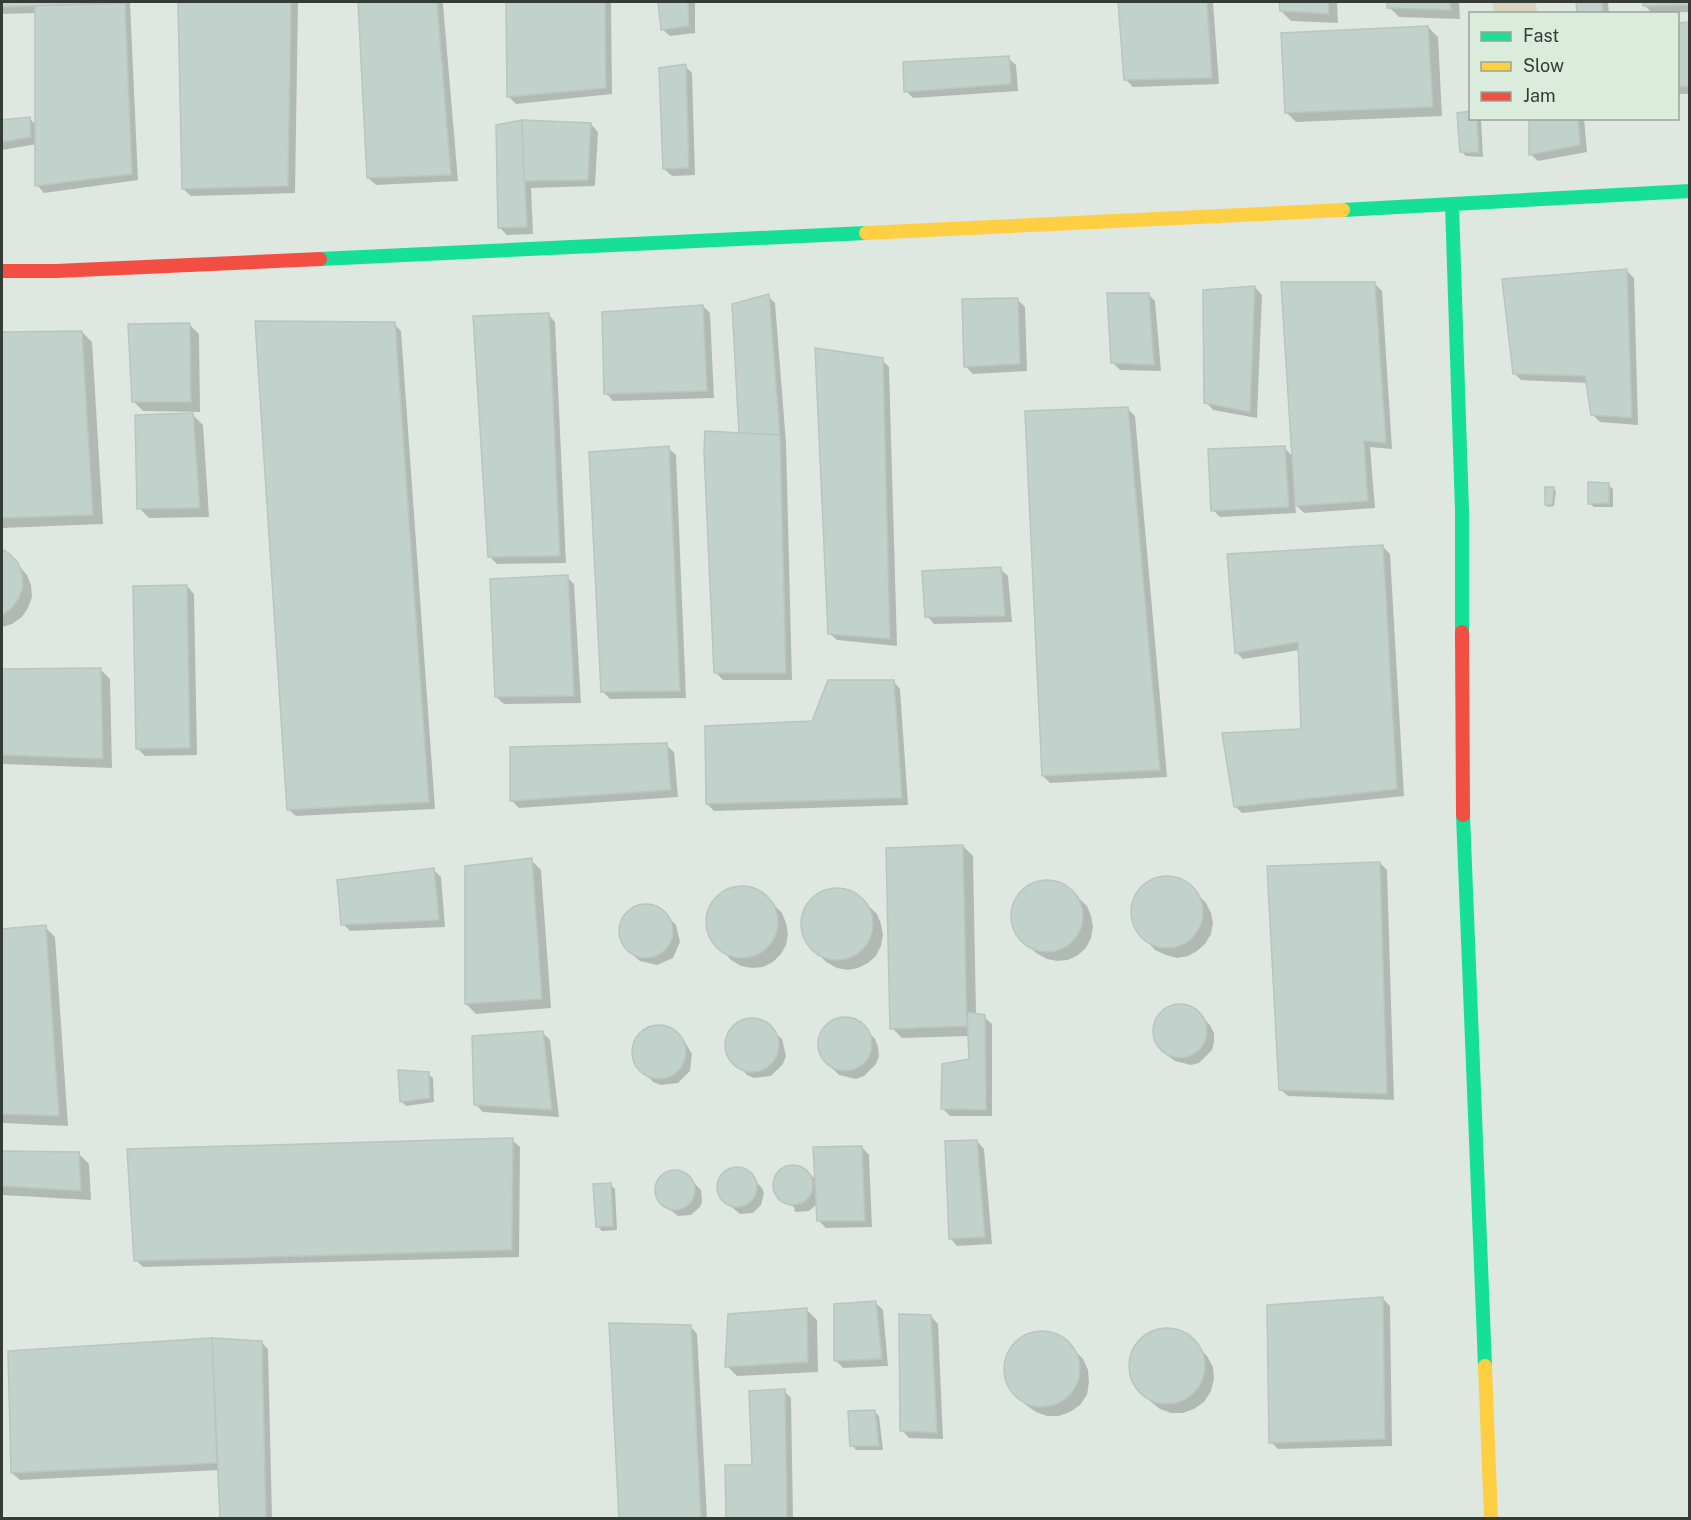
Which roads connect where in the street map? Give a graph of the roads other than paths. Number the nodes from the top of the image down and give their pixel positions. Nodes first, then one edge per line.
1 (1689, 191) edge
2 (1452, 205) junction
3 (2, 271) edge
4 (1491, 1518) edge

1 - 2 street
2 - 3 street
2 - 4 street

